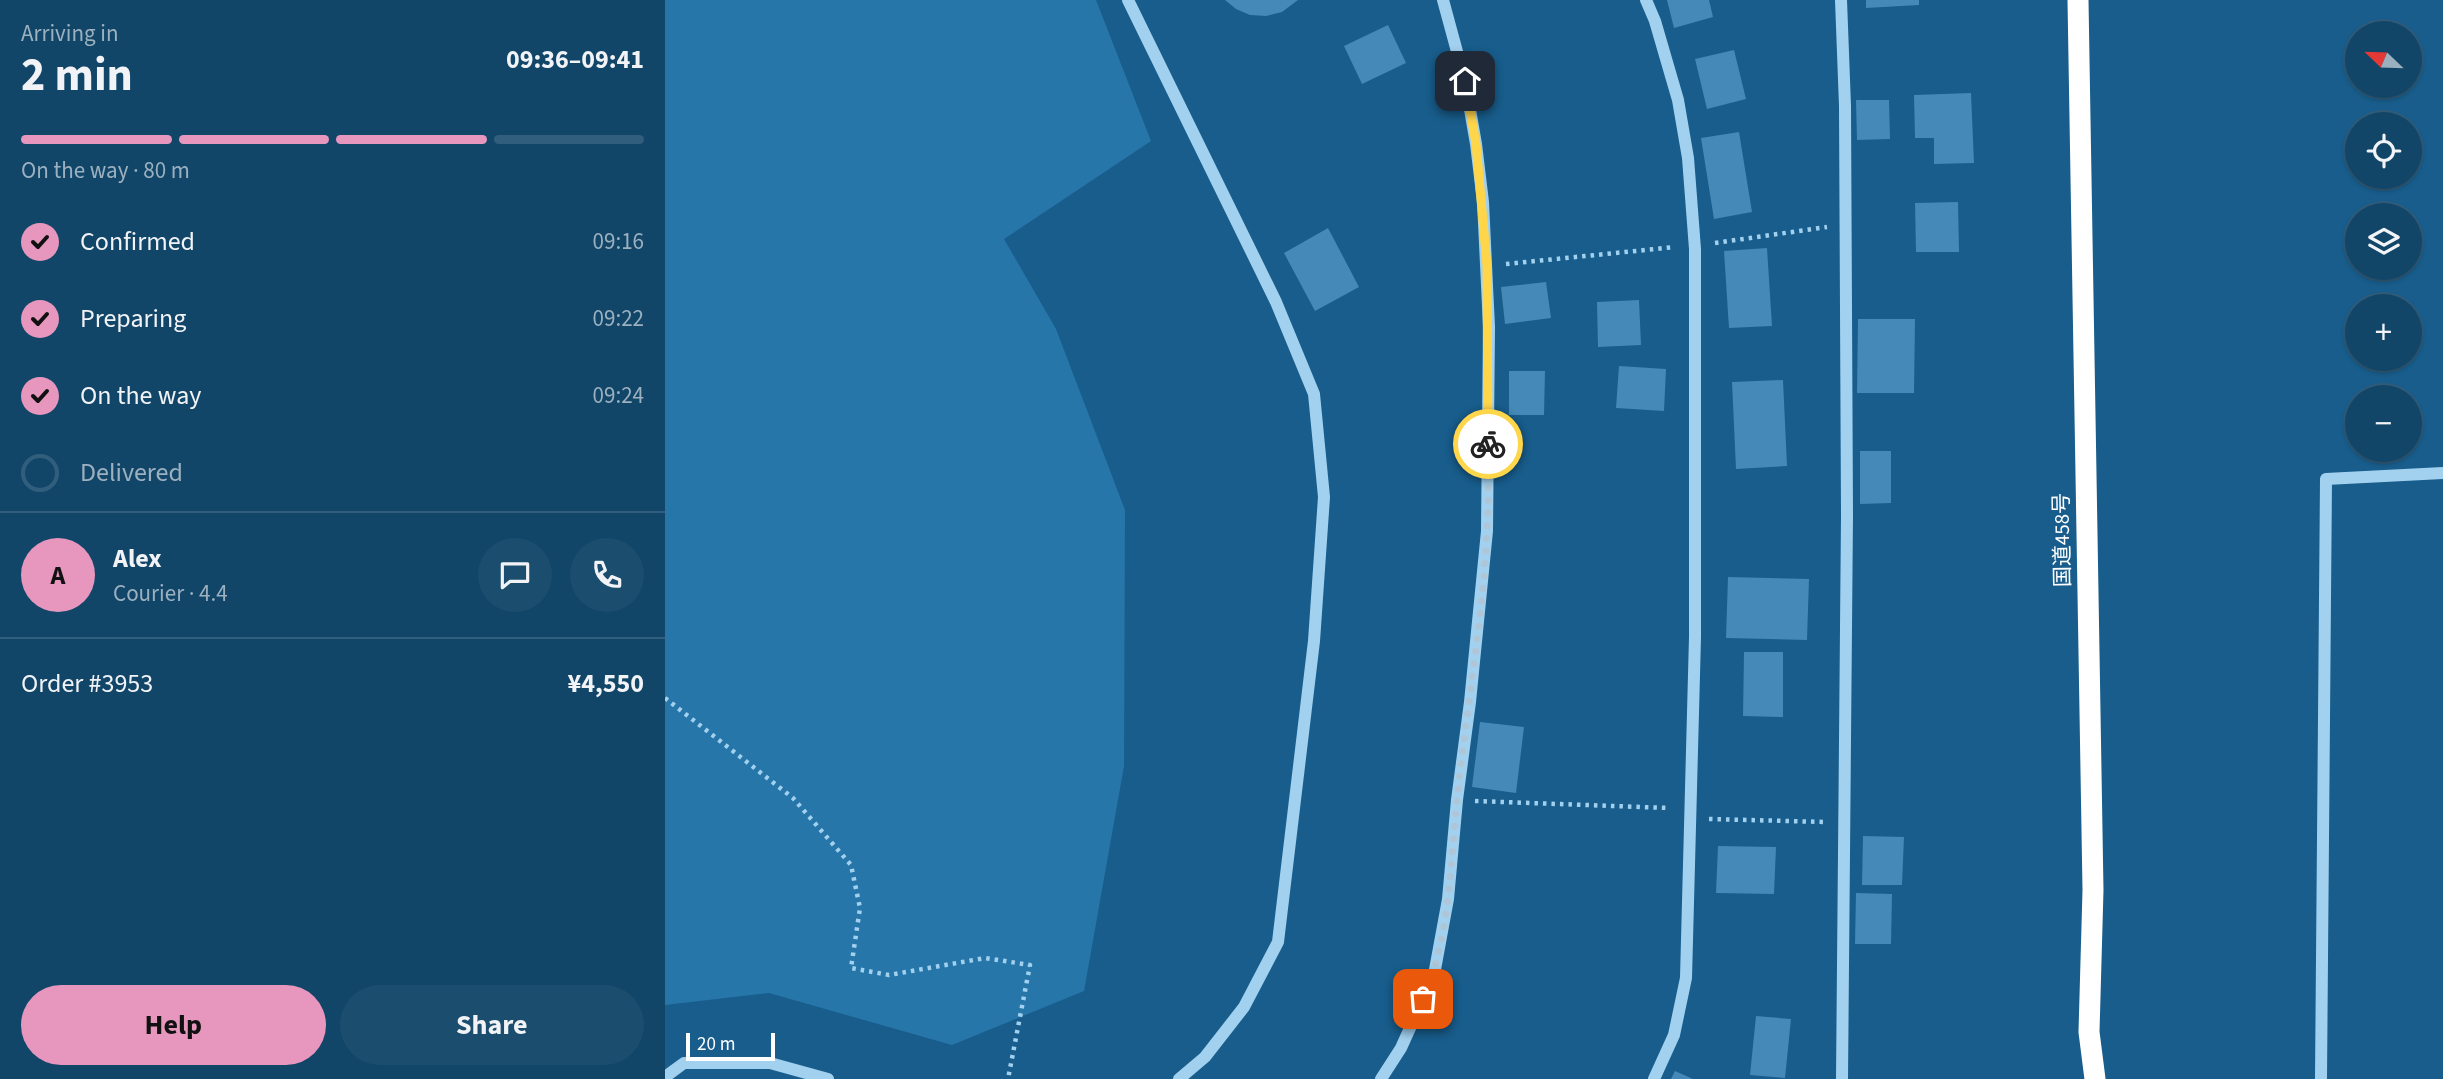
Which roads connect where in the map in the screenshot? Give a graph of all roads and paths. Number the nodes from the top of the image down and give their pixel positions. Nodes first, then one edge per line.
1 (1128, 0) edge
2 (1443, 0) edge
3 (1646, 0) edge
4 (1841, 0) edge
5 (2078, 0) edge
6 (1846, 225) junction
7 (1695, 246) junction
8 (1487, 266) junction
9 (2443, 473) edge
10 (665, 698) edge
11 (1457, 800) junction
12 (1690, 814) junction
13 (1843, 823) junction
14 (665, 1077) edge
15 (828, 1079) edge
16 (1008, 1079) edge
17 (1179, 1079) edge
18 (1381, 1079) edge
19 (1654, 1079) edge
20 (1842, 1079) edge
21 (2095, 1079) edge
22 (2321, 1079) edge

1 - 17 street
2 - 8 street
3 - 7 street
4 - 6 street
5 - 21 highway, 国道458号
6 - 7 path
6 - 13 street
7 - 8 path
7 - 12 street
8 - 11 street
9 - 22 street
10 - 16 path
11 - 12 path
11 - 18 street
12 - 13 path
12 - 19 street
13 - 20 street
14 - 15 street

